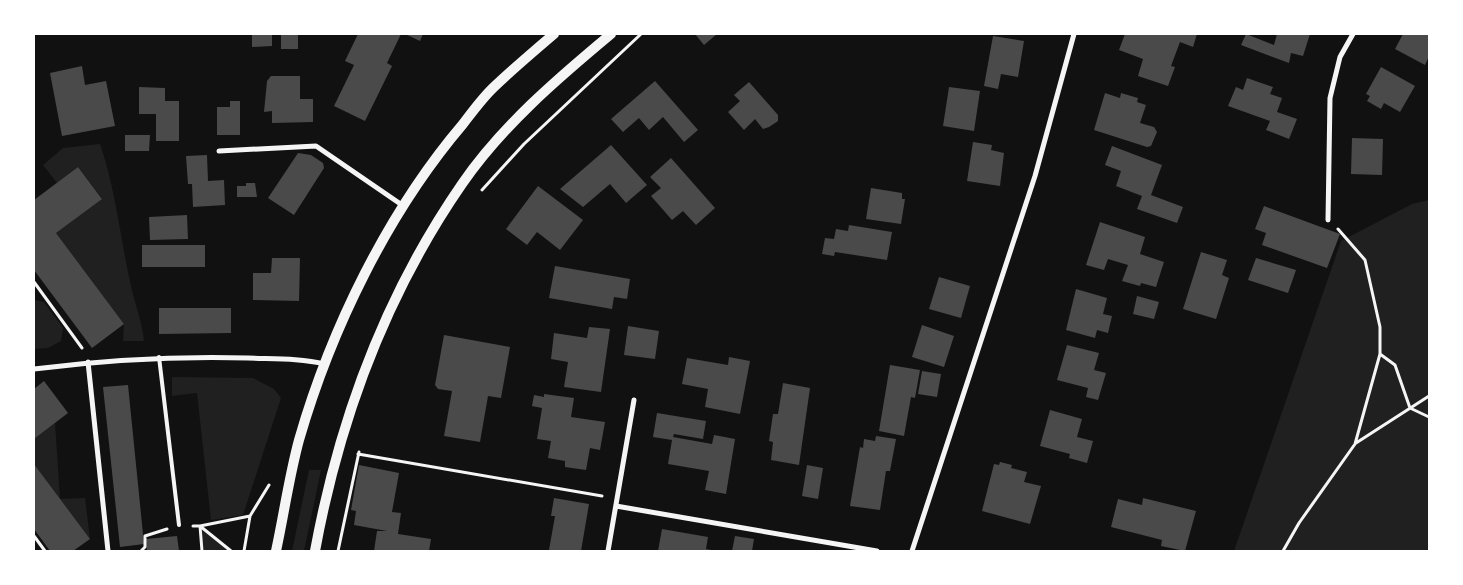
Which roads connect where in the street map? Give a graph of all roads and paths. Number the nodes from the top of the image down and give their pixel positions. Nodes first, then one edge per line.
1 (610, 34) edge
2 (641, 34) edge
3 (1074, 34) edge
4 (1353, 34) edge
5 (547, 36) edge
6 (219, 151) dead end
7 (477, 196) dead end
8 (402, 205) junction
9 (1328, 220) joint
10 (34, 282) edge
11 (1380, 354) junction
12 (159, 358) junction
13 (88, 362) junction
14 (325, 365) junction
15 (34, 369) edge
16 (1429, 396) edge
17 (634, 400) dead end
18 (1410, 408) junction
19 (1429, 417) edge
20 (1355, 444) junction
21 (361, 445) dead end
22 (358, 454) junction
23 (617, 499) junction
24 (616, 506) junction
25 (250, 516) dead end
26 (179, 525) dead end
27 (200, 526) junction
28 (34, 536) edge
29 (45, 551) edge
30 (108, 551) edge
31 (202, 551) edge
32 (231, 551) edge
33 (276, 551) edge
34 (315, 551) edge
35 (338, 551) edge
36 (608, 551) edge
37 (877, 551) edge
38 (912, 551) edge
39 (1283, 551) edge

1 - 34 main road
2 - 7 path
3 - 38 street
4 - 9 street
5 - 8 main road
6 - 8 street
8 - 14 main road
9 - 11 path
10 - 13 path
11 - 18 path
11 - 20 path
12 - 13 street
12 - 14 street
12 - 26 lane
13 - 15 street
13 - 30 street
14 - 33 main road
16 - 18 path
17 - 23 street
18 - 19 path
18 - 20 path
20 - 39 path
21 - 22 path
22 - 23 path
22 - 35 path
23 - 24 street
24 - 36 street
24 - 37 street
25 - 27 path
27 - 31 path
27 - 32 path
28 - 29 path

